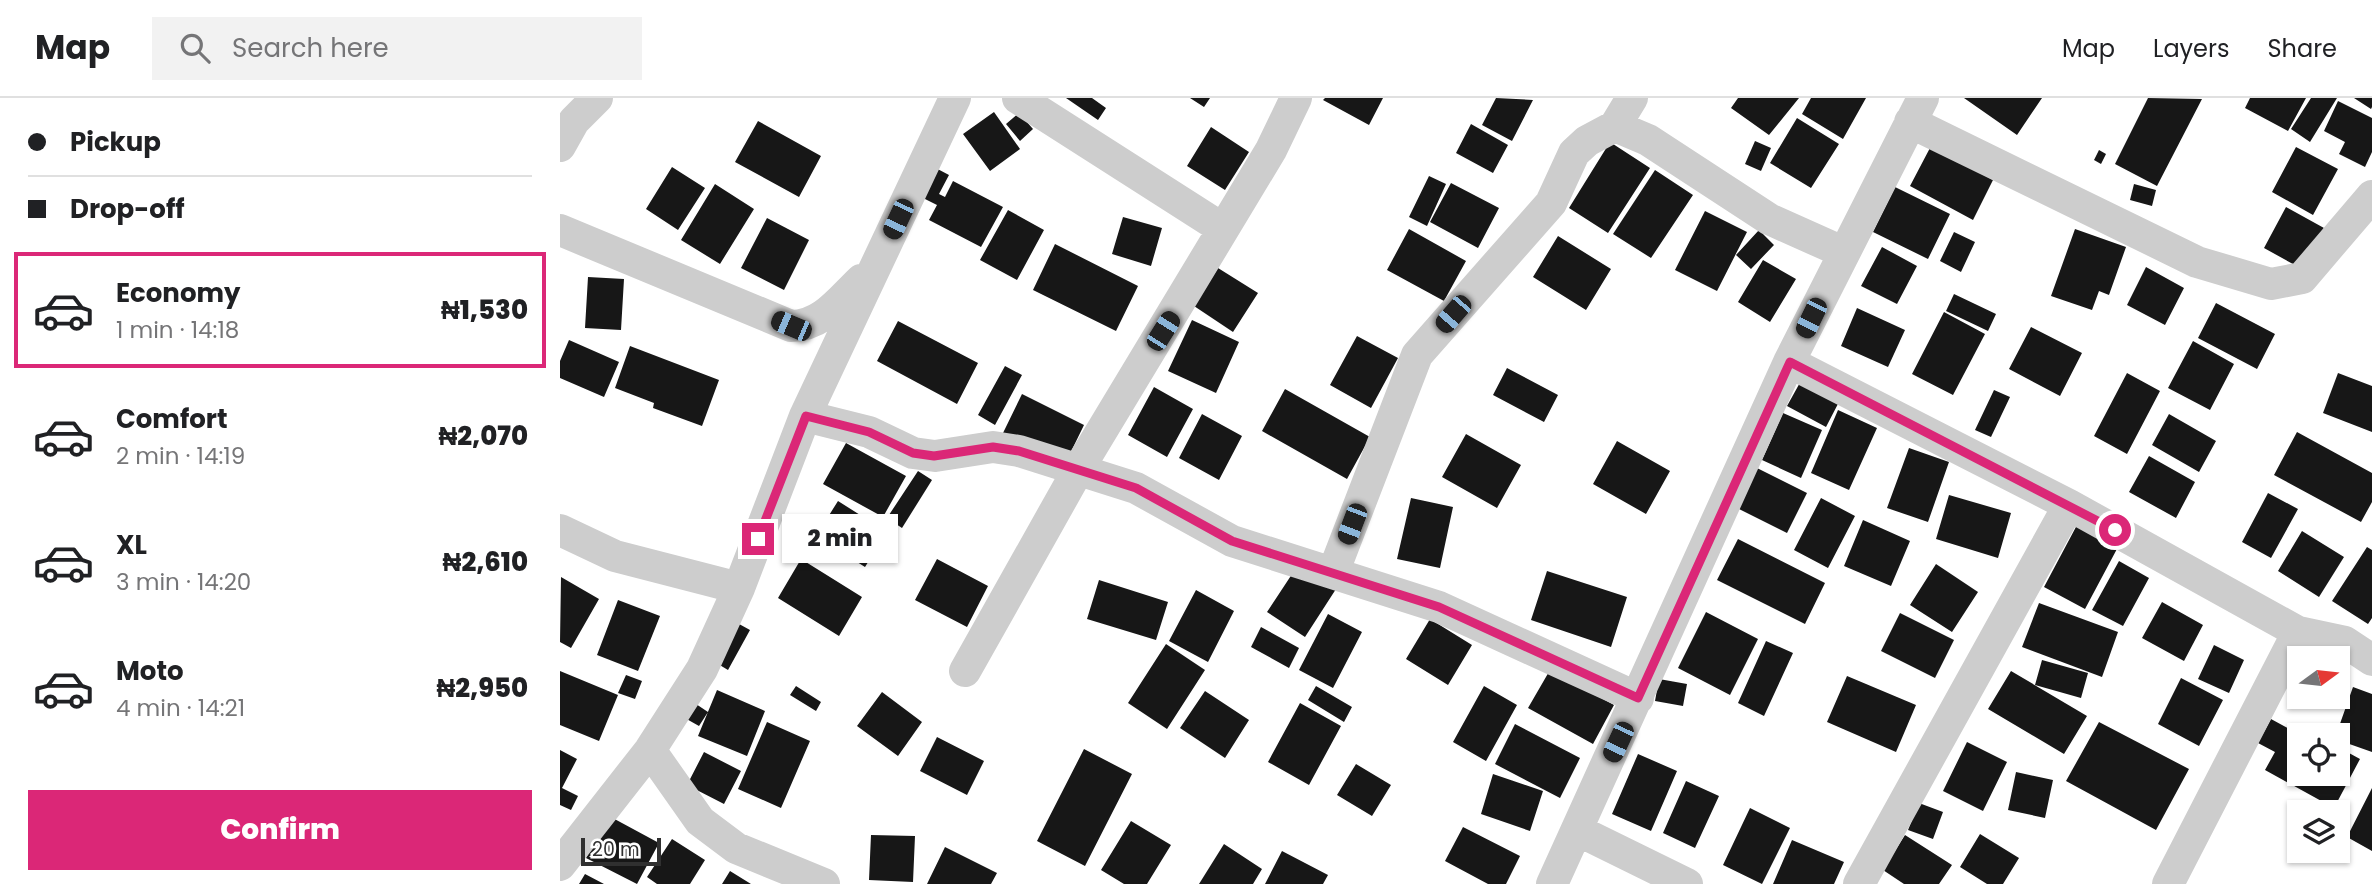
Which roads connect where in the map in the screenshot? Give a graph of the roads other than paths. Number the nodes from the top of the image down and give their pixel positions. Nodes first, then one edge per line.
1 (597, 98) edge
2 (955, 98) edge
3 (1018, 98) edge
4 (1296, 98) edge
5 (1632, 98) edge
6 (1917, 110) edge
7 (1615, 126) junction
8 (560, 146) edge
9 (2372, 196) edge
10 (1223, 229) junction
11 (560, 230) edge
12 (1843, 252) junction
13 (875, 267) junction
14 (1790, 362) junction
15 (806, 416) junction
16 (1078, 470) junction
17 (2069, 505) junction
18 (560, 530) edge
19 (1333, 573) junction
20 (739, 588) junction
21 (2298, 632) junction
22 (2372, 660) edge
23 (965, 671) dead end
24 (1638, 698) junction
25 (650, 750) junction
26 (1577, 830) junction
27 (560, 865) edge
28 (824, 884) edge
29 (1552, 884) edge
30 (1687, 884) edge
31 (1859, 884) edge
32 (2168, 884) edge

1 - 8 street
2 - 13 street
3 - 10 street
4 - 10 street
5 - 7 street
6 - 9 street
6 - 12 street
7 - 12 street
7 - 19 street
10 - 16 street
11 - 13 street
12 - 14 street
13 - 15 street
14 - 17 street
14 - 24 street
15 - 16 street
15 - 20 street
16 - 19 street
16 - 23 street
17 - 21 street
17 - 31 street
18 - 20 street
19 - 24 street
20 - 25 street
21 - 22 street
21 - 32 street
24 - 26 street
25 - 27 street
25 - 28 street
26 - 29 street
26 - 30 street

